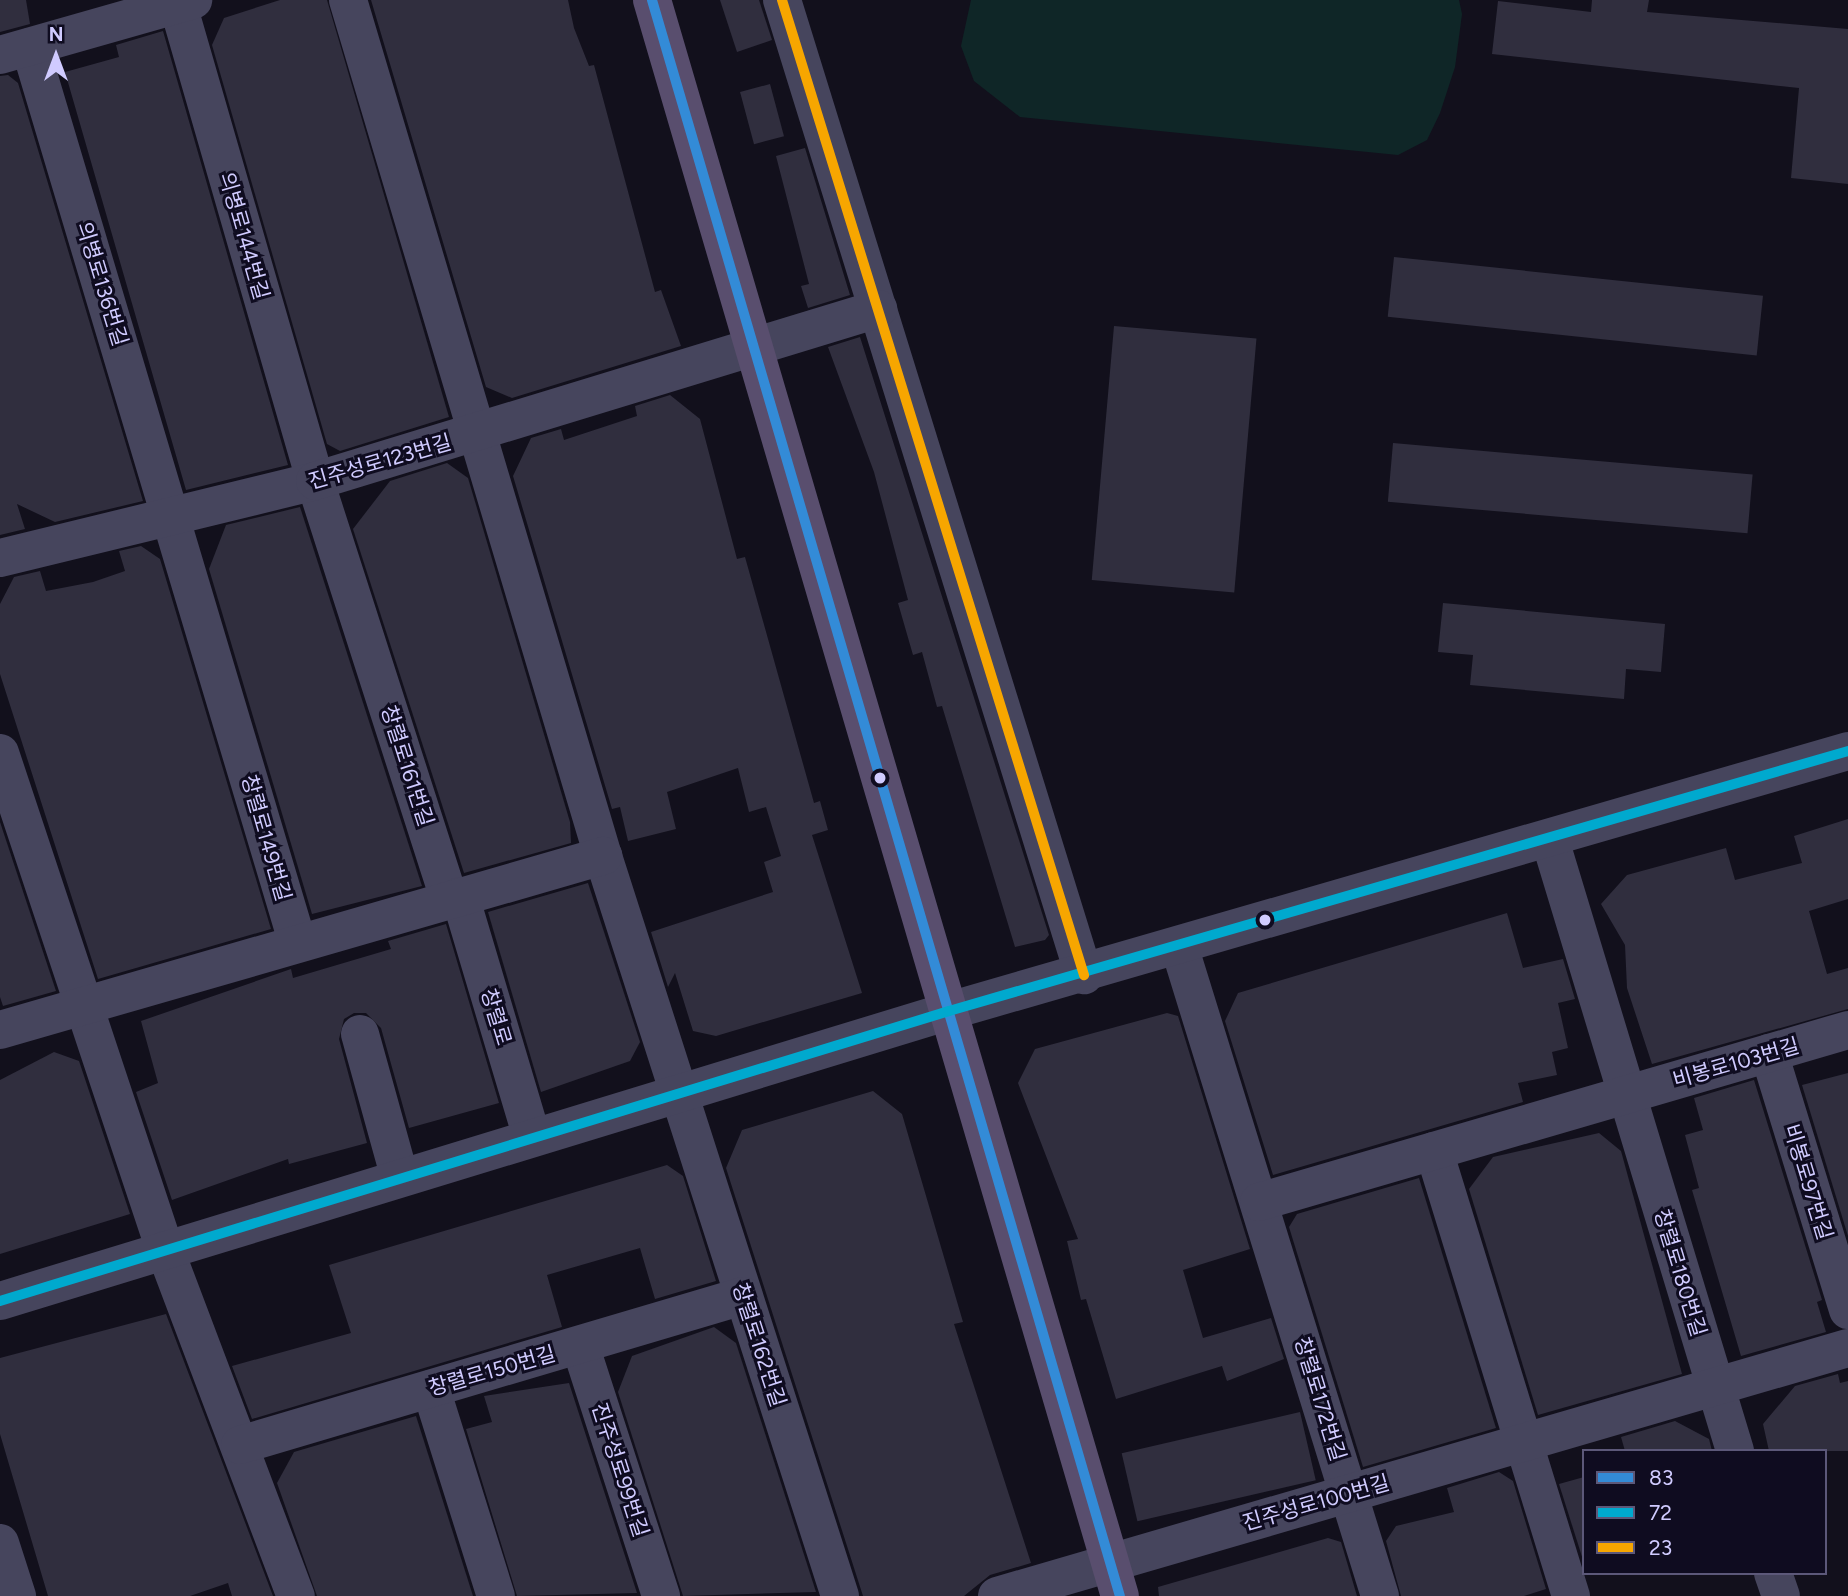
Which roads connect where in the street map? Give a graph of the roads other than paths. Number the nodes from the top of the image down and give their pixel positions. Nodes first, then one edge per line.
1 (348, 0) edge
2 (652, 0) edge
3 (782, 0) edge
4 (186, 3) edge
5 (15, 51) edge
6 (878, 309) junction
7 (754, 347) junction
8 (480, 433) junction
9 (315, 481) junction
10 (173, 520) junction
11 (0, 558) edge
12 (1848, 751) edge
13 (0, 753) edge
14 (1550, 840) junction
15 (603, 856) junction
16 (455, 898) junction
17 (296, 941) junction
18 (1180, 948) junction
19 (1084, 975) junction
20 (82, 1005) junction
21 (949, 1011) junction
22 (0, 1030) edge
23 (1848, 1030) edge
24 (360, 1034) dead end
25 (1769, 1053) junction
26 (680, 1094) junction
27 (1624, 1096) junction
28 (532, 1138) junction
29 (1434, 1151) junction
30 (400, 1178) junction
31 (1259, 1202) junction
32 (164, 1250) junction
33 (743, 1296) junction
34 (0, 1301) edge
35 (1848, 1310) edge
36 (580, 1345) junction
37 (1848, 1348) edge
38 (1715, 1385) junction
39 (431, 1389) junction
40 (1523, 1444) junction
41 (240, 1445) junction
42 (1734, 1449) edge
43 (1349, 1493) junction
44 (0, 1543) edge
45 (1774, 1575) edge
46 (1115, 1580) edge
47 (16, 1596) edge
48 (296, 1596) edge
49 (496, 1596) edge
50 (661, 1596) edge
51 (840, 1596) edge
52 (997, 1596) edge
53 (1380, 1596) edge
54 (1571, 1596) edge
55 (1780, 1596) edge

1 - 8 street
2 - 7 main road
3 - 6 street
4 - 5 street, 의병로136번길
4 - 9 street, 의병로144번길
5 - 10 street, 의병로136번길
6 - 7 street, 진주성로123번길
6 - 19 street
7 - 8 street, 진주성로123번길
7 - 21 main road
8 - 9 street, 진주성로123번길
8 - 15 street
9 - 10 street, 진주성로123번길
9 - 16 street, 창렬로161번길
10 - 11 street, 진주성로123번길
10 - 17 street, 창렬로149번길
12 - 14 street
13 - 20 street
14 - 18 street
14 - 27 street, 창렬로180번길
15 - 16 street
15 - 26 street
16 - 17 street
16 - 28 street, 창렬로
17 - 20 street
18 - 19 street
18 - 31 street, 창렬로172번길
19 - 21 street
20 - 22 street
20 - 32 street
21 - 26 street
21 - 46 main road
23 - 25 street, 비봉로103번길
24 - 30 street
25 - 27 street, 비봉로103번길
25 - 35 street, 비봉로97번길
26 - 28 street
26 - 33 street, 창렬로162번길
27 - 29 street
27 - 38 street, 창렬로180번길
28 - 30 street
29 - 31 street
29 - 40 street
30 - 32 street
31 - 43 street, 창렬로172번길
32 - 34 street
32 - 41 street
33 - 36 street, 창렬로150번길
33 - 51 street, 창렬로162번길
36 - 39 street, 창렬로150번길
36 - 50 street, 진주성로99번길
37 - 38 street
38 - 40 street, 진주성로100번길
38 - 42 street, 창렬로180번길
39 - 41 street, 창렬로150번길
39 - 49 street
40 - 43 street, 진주성로100번길
40 - 54 street
41 - 48 street
43 - 46 street, 진주성로100번길
43 - 53 street, 창렬로172번길
44 - 47 street
45 - 55 street
46 - 52 street

